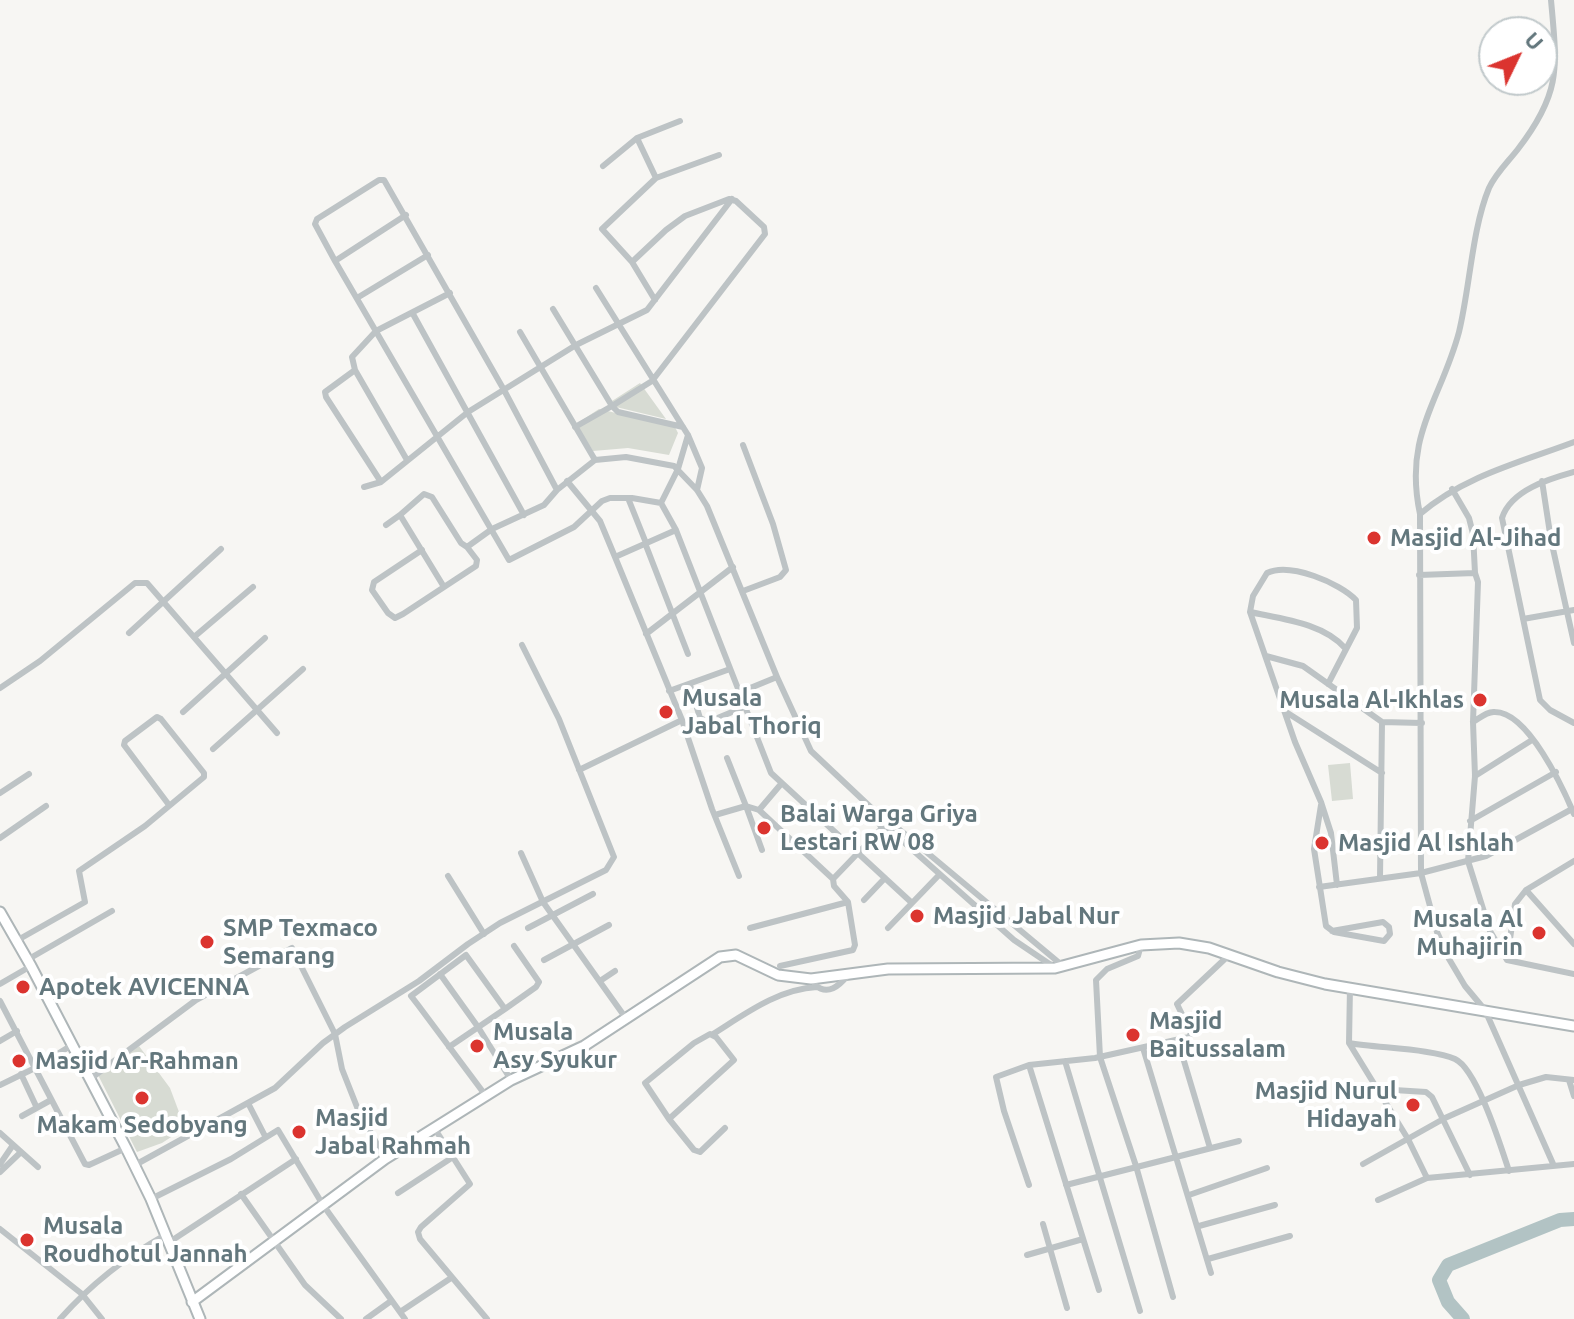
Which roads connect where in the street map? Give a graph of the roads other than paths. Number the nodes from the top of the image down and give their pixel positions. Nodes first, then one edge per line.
1 (1551, 0) edge
2 (680, 121) dead end
3 (637, 138) junction
4 (719, 155) dead end
5 (603, 166) dead end
6 (656, 178) junction
7 (732, 199) junction
8 (406, 215) junction
9 (428, 255) junction
10 (335, 261) junction
11 (632, 262) junction
12 (596, 288) dead end
13 (450, 293) junction
14 (357, 298) junction
15 (655, 300) junction
16 (553, 309) dead end
17 (413, 314) junction
18 (618, 322) junction
19 (376, 331) junction
20 (520, 332) dead end
21 (576, 345) junction
22 (540, 366) junction
23 (355, 370) junction
24 (652, 381) junction
25 (504, 390) junction
26 (612, 406) junction
27 (468, 412) junction
28 (575, 427) junction
29 (683, 427) junction
30 (688, 435) junction
31 (437, 437) junction
32 (1574, 442) edge
33 (743, 445) dead end
34 (407, 460) junction
35 (595, 460) junction
36 (678, 469) junction
37 (1574, 472) edge
38 (567, 481) junction
39 (1542, 481) junction
40 (381, 482) junction
41 (364, 487) dead end
42 (1452, 489) junction
43 (557, 490) junction
44 (697, 490) junction
45 (628, 498) junction
46 (661, 503) junction
47 (593, 511) junction
48 (1420, 514) junction
49 (400, 515) junction
50 (524, 515) junction
51 (386, 525) dead end
52 (492, 529) junction
53 (676, 530) junction
54 (646, 543) junction
55 (467, 547) junction
56 (221, 549) dead end
57 (422, 550) junction
58 (615, 557) junction
59 (733, 567) junction
60 (1475, 573) junction
61 (1419, 575) junction
62 (253, 587) dead end
63 (444, 587) junction
64 (743, 591) junction
65 (701, 593) junction
66 (162, 601) junction
67 (1571, 611) edge
68 (1250, 612) junction
69 (672, 613) junction
70 (1523, 619) junction
71 (129, 633) dead end
72 (646, 634) junction
73 (194, 637) junction
74 (265, 638) dead end
75 (1574, 643) edge
76 (522, 645) dead end
77 (1345, 648) junction
78 (688, 654) dead end
79 (1266, 656) junction
80 (303, 669) dead end
81 (730, 669) junction
82 (226, 674) junction
83 (777, 677) junction
84 (1328, 684) junction
85 (690, 685) junction
86 (0, 688) edge
87 (669, 691) junction
88 (738, 693) junction
89 (744, 707) junction
90 (257, 709) junction
91 (183, 712) dead end
92 (1286, 712) junction
93 (682, 720) junction
94 (1382, 722) junction
95 (1473, 722) junction
96 (1422, 723) junction
97 (1574, 723) edge
98 (277, 733) dead end
99 (1532, 740) junction
100 (213, 749) dead end
101 (727, 758) dead end
102 (579, 770) junction
103 (1556, 772) junction
104 (1382, 773) junction
105 (29, 774) dead end
106 (1475, 776) junction
107 (781, 784) junction
108 (0, 793) edge
109 (1321, 802) junction
110 (169, 805) junction
111 (46, 806) dead end
112 (746, 806) junction
113 (759, 810) junction
114 (1573, 812) edge
115 (715, 815) junction
116 (880, 816) junction
117 (1470, 821) junction
118 (888, 828) junction
119 (0, 838) edge
120 (762, 850) dead end
121 (521, 853) dead end
122 (857, 853) junction
123 (1468, 861) junction
124 (1574, 861) edge
125 (1421, 873) junction
126 (939, 875) junction
127 (448, 876) dead end
128 (739, 876) dead end
129 (885, 878) junction
130 (1380, 878) junction
131 (833, 879) junction
132 (1337, 885) junction
133 (1319, 887) junction
134 (1526, 890) junction
135 (593, 894) dead end
136 (864, 900) dead end
137 (543, 902) junction
138 (848, 902) junction
139 (912, 903) junction
140 (112, 911) dead end
141 (0, 912) edge
142 (555, 915) junction
143 (609, 925) dead end
144 (528, 928) dead end
145 (750, 928) dead end
146 (888, 928) dead end
147 (1332, 931) junction
148 (484, 934) junction
149 (16, 941) junction
150 (575, 944) junction
151 (1574, 944) edge
152 (1141, 945) junction
153 (514, 946) dead end
154 (1228, 956) junction
155 (544, 960) dead end
156 (1507, 960) junction
157 (29, 963) junction
158 (780, 966) dead end
159 (1059, 967) junction
160 (615, 971) dead end
161 (440, 974) junction
162 (1574, 974) edge
163 (600, 981) junction
164 (814, 983) junction
165 (0, 984) edge
166 (1350, 987) junction
167 (0, 1001) edge
168 (505, 1009) junction
169 (1485, 1010) junction
170 (625, 1017) junction
171 (1574, 1026) edge
172 (478, 1027) junction
173 (17, 1031) junction
174 (335, 1034) junction
175 (713, 1034) junction
176 (0, 1041) edge
177 (1178, 1041) junction
178 (1349, 1043) junction
179 (72, 1045) junction
180 (449, 1047) junction
181 (1143, 1048) junction
182 (1100, 1057) junction
183 (1065, 1061) junction
184 (1029, 1065) junction
185 (35, 1068) junction
186 (21, 1074) junction
187 (90, 1079) junction
188 (511, 1080) junction
189 (1571, 1080) edge
190 (0, 1085) edge
191 (1519, 1085) junction
192 (1378, 1089) junction
193 (486, 1096) junction
194 (1574, 1096) edge
195 (51, 1100) junction
196 (1483, 1101) junction
197 (248, 1103) junction
198 (36, 1106) junction
199 (22, 1116) dead end
200 (1445, 1118) junction
201 (669, 1119) junction
202 (725, 1128) dead end
203 (435, 1129) junction
204 (0, 1133) edge
205 (265, 1136) junction
206 (1408, 1139) junction
207 (1239, 1141) dead end
208 (13, 1145) junction
209 (126, 1148) junction
210 (1210, 1148) junction
211 (21, 1152) junction
212 (453, 1157) junction
213 (1176, 1157) junction
214 (296, 1159) junction
215 (385, 1159) junction
216 (0, 1164) edge
217 (1363, 1164) dead end
218 (1574, 1164) edge
219 (135, 1165) junction
220 (1136, 1166) junction
221 (1554, 1166) junction
222 (38, 1167) dead end
223 (1267, 1168) dead end
224 (1509, 1171) junction
225 (0, 1172) edge
226 (1470, 1175) junction
227 (1102, 1178) junction
228 (1427, 1178) junction
229 (1029, 1185) dead end
230 (1066, 1185) junction
231 (398, 1193) dead end
232 (241, 1194) junction
233 (1189, 1195) junction
234 (151, 1199) junction
235 (1378, 1200) dead end
236 (323, 1205) junction
237 (1275, 1205) dead end
238 (1043, 1224) dead end
239 (1199, 1226) junction
240 (0, 1229) edge
241 (1290, 1236) dead end
242 (167, 1239) junction
243 (1083, 1239) junction
244 (273, 1242) junction
245 (1049, 1249) junction
246 (1027, 1255) dead end
247 (1208, 1259) junction
248 (1211, 1273) dead end
249 (451, 1278) junction
250 (1099, 1290) dead end
251 (82, 1294) junction
252 (1173, 1297) dead end
253 (391, 1301) junction
254 (192, 1302) junction
255 (1067, 1308) dead end
256 (1140, 1311) dead end
257 (400, 1312) junction
258 (60, 1319) edge
259 (102, 1319) edge
260 (200, 1319) edge
261 (341, 1319) edge
262 (366, 1319) edge
263 (405, 1319) edge
264 (487, 1319) edge

1 - 48 street
2 - 3 street
3 - 5 street
3 - 6 street
4 - 6 street
6 - 11 street
7 - 11 street
7 - 15 street
7 - 24 street
8 - 9 street
8 - 10 street
8 - 10 street
9 - 13 street
9 - 14 street
10 - 14 street
11 - 15 street
12 - 18 street
13 - 17 street
13 - 25 street
14 - 19 street
15 - 18 street
16 - 21 street
17 - 19 street
17 - 27 street
18 - 21 street
18 - 24 street
19 - 23 street
19 - 31 street
20 - 22 street
21 - 22 street
21 - 26 street
22 - 25 street
22 - 28 street
23 - 34 street
23 - 40 street
24 - 26 street
24 - 29 street
25 - 27 street
25 - 43 street
26 - 28 street
26 - 29 street
27 - 31 street
27 - 50 street
28 - 35 street
29 - 30 street
30 - 36 street
30 - 44 street
31 - 34 street
31 - 52 street
32 - 42 street
33 - 64 street
34 - 40 street
35 - 36 street
35 - 38 street
36 - 44 street
36 - 46 street
37 - 39 street
38 - 43 street
38 - 47 street
39 - 67 street
39 - 70 street
40 - 41 street
42 - 48 street
42 - 60 street
43 - 50 street
44 - 59 street
45 - 46 street
45 - 47 street
45 - 54 street
46 - 53 street
47 - 52 street
47 - 58 street
48 - 61 street
49 - 51 street
49 - 55 street
49 - 57 street
50 - 52 street
52 - 55 street
53 - 54 street
53 - 65 street
54 - 58 street
54 - 69 street
55 - 63 street
56 - 66 street
57 - 63 street
57 - 63 street
58 - 72 street
59 - 64 street
59 - 65 street
60 - 61 street
60 - 95 street
61 - 96 street
62 - 73 street
64 - 83 street
65 - 69 street
65 - 81 street
66 - 71 street
66 - 73 street
66 - 86 street
67 - 70 street
67 - 75 street
68 - 77 street
68 - 77 street
68 - 79 street
69 - 72 street
69 - 78 street
70 - 97 street
72 - 87 street
73 - 82 street
74 - 82 street
76 - 102 street
77 - 84 street
79 - 84 street
79 - 92 street
80 - 90 street
81 - 85 street
81 - 88 street
82 - 90 street
82 - 91 street
83 - 88 street
83 - 116 street
84 - 94 street
85 - 87 street
85 - 89 street
87 - 93 street
88 - 89 street
89 - 107 street
90 - 98 street
90 - 100 street
92 - 104 street
92 - 109 street
93 - 102 street
93 - 115 street
94 - 96 street
94 - 104 street
95 - 99 street
95 - 106 street
96 - 125 street
99 - 103 street
99 - 106 street
101 - 112 street
102 - 137 street
103 - 114 street
103 - 117 street
104 - 130 street
105 - 108 street
106 - 117 street
107 - 113 street
107 - 122 street
109 - 132 street
109 - 133 street
110 - 110 street
110 - 149 street
111 - 119 street
112 - 113 street
112 - 115 street
112 - 120 street
113 - 131 street
114 - 123 street
115 - 128 street
116 - 118 street
116 - 118 street
117 - 123 street
118 - 122 street
118 - 126 street
118 - 159 street
121 - 137 street
122 - 129 street
122 - 131 street
123 - 125 street
123 - 156 street
124 - 134 street
125 - 130 street
125 - 169 street
126 - 139 street
126 - 159 street
127 - 148 street
129 - 136 street
129 - 139 street
130 - 132 street
131 - 138 street
132 - 133 street
133 - 147 street
134 - 151 street
134 - 156 street
135 - 142 street
137 - 142 street
137 - 148 street
138 - 145 street
138 - 158 street
139 - 146 street
140 - 157 street
141 - 149 street
142 - 144 street
142 - 150 street
143 - 150 street
147 - 147 street
148 - 174 street
149 - 157 street
150 - 155 street
150 - 163 street
152 - 154 street
152 - 159 street
152 - 182 street
153 - 168 street
154 - 166 street
154 - 177 street
156 - 162 street
157 - 165 street
157 - 179 street
159 - 164 street
160 - 163 street
161 - 168 street
161 - 172 street
161 - 180 street
163 - 170 street
164 - 170 street
164 - 175 street
166 - 169 street
166 - 178 street
167 - 173 street
168 - 172 street
169 - 171 street
169 - 191 street
170 - 188 street
172 - 180 street
172 - 188 street
173 - 176 street
173 - 185 street
174 - 187 street
174 - 197 street
174 - 215 street
175 - 201 street
175 - 201 street
177 - 181 street
177 - 210 street
178 - 192 street
178 - 196 street
179 - 185 street
179 - 187 street
180 - 193 street
181 - 182 street
181 - 213 street
182 - 183 street
182 - 220 street
183 - 184 street
183 - 227 street
184 - 229 street
184 - 230 street
185 - 186 street
185 - 195 street
186 - 190 street
186 - 198 street
187 - 209 street
188 - 193 street
189 - 191 street
189 - 194 street
191 - 196 street
191 - 221 street
192 - 200 street
192 - 206 street
193 - 203 street
195 - 198 street
195 - 209 street
196 - 200 street
196 - 224 street
197 - 205 street
197 - 219 street
198 - 199 street
200 - 206 street
200 - 226 street
201 - 202 street
203 - 212 street
203 - 215 street
204 - 208 street
205 - 214 street
205 - 234 street
206 - 217 street
206 - 228 street
207 - 210 street
208 - 211 street
208 - 216 street
209 - 219 street
210 - 213 street
211 - 222 street
211 - 225 street
212 - 231 street
212 - 249 street
213 - 220 street
213 - 233 street
214 - 232 street
214 - 236 street
215 - 236 street
218 - 221 street
219 - 234 street
220 - 227 street
220 - 252 street
221 - 224 street
223 - 233 street
224 - 226 street
226 - 228 street
227 - 230 street
227 - 256 street
228 - 235 street
230 - 243 street
232 - 242 street
232 - 244 street
233 - 239 street
234 - 242 street
236 - 244 street
236 - 253 street
237 - 239 street
238 - 245 street
239 - 247 street
240 - 251 street
241 - 247 street
242 - 251 street
242 - 254 street
243 - 245 street
243 - 250 street
244 - 254 street
244 - 261 street
245 - 246 street
245 - 255 street
247 - 248 street
249 - 257 street
249 - 264 street
251 - 258 street
251 - 259 street
253 - 257 street
253 - 262 street
254 - 260 street
257 - 263 street

